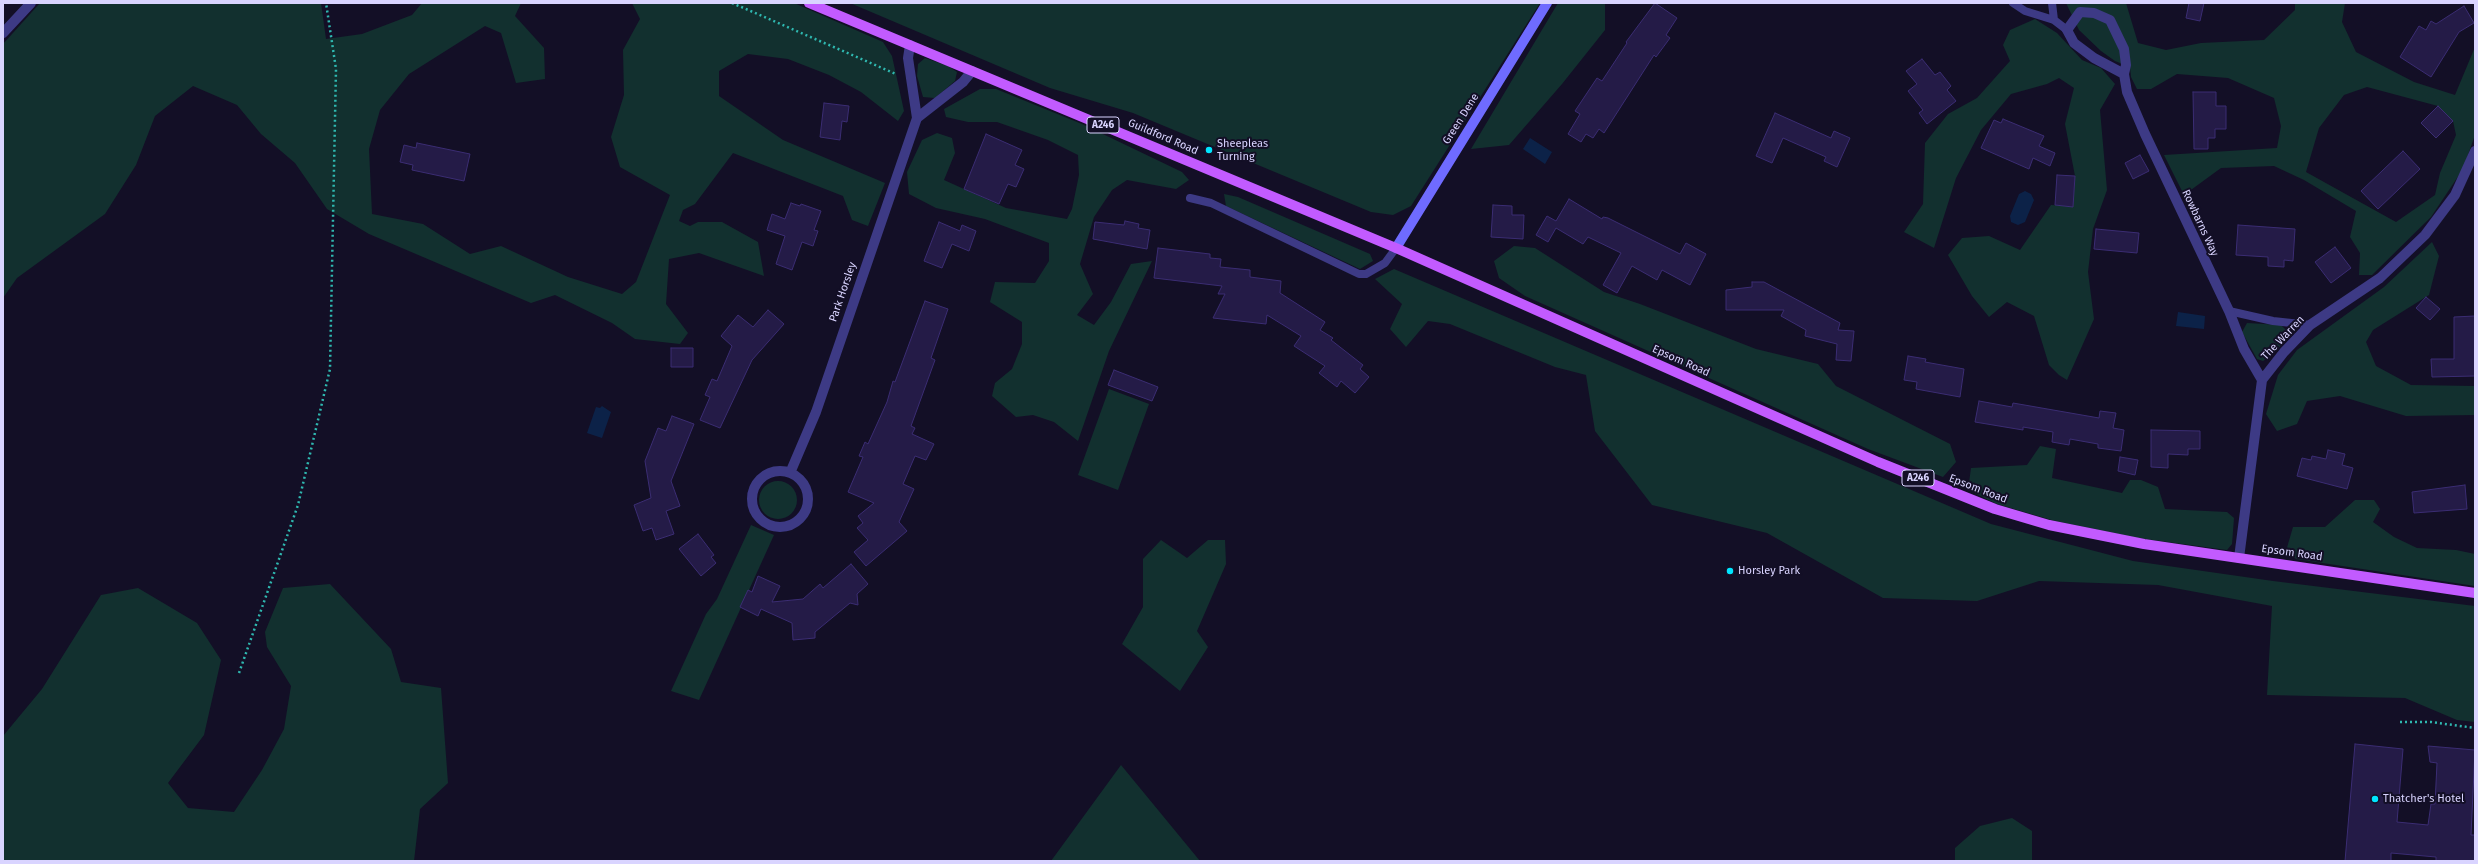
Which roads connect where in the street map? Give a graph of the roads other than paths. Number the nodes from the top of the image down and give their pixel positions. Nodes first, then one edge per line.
1 (31, 3) edge
2 (809, 3) edge
3 (1547, 3) edge
4 (2013, 3) edge
5 (2052, 3) edge
6 (2054, 20) junction
7 (2067, 30) junction
8 (3, 33) edge
9 (910, 45) junction
10 (972, 71) junction
11 (2124, 74) junction
12 (917, 118) junction
13 (2475, 151) edge
14 (1190, 198) dead end
15 (1396, 248) junction
16 (2229, 311) junction
17 (2310, 326) junction
18 (2262, 380) junction
19 (790, 473) junction
20 (2239, 558) junction
21 (2475, 593) edge

1 - 8 street
2 - 9 main road, Guildford Road / A246
3 - 15 street, Green Dene
4 - 6 lane
5 - 6 lane
6 - 7 lane
7 - 11 street
7 - 11 street, Rowbarns Way
9 - 10 main road, Guildford Road / A246
9 - 12 street, Park Horsley
10 - 12 street
10 - 15 main road, Guildford Road / A246
11 - 16 street, Rowbarns Way
12 - 19 street, Park Horsley
13 - 17 street, The Warren
14 - 15 lane
15 - 20 main road, Epsom Road / A246
16 - 17 lane
16 - 18 street, Rowbarns Way
17 - 18 street, The Warren
18 - 20 street
19 - 19 street
20 - 21 main road, Epsom Road / A246

